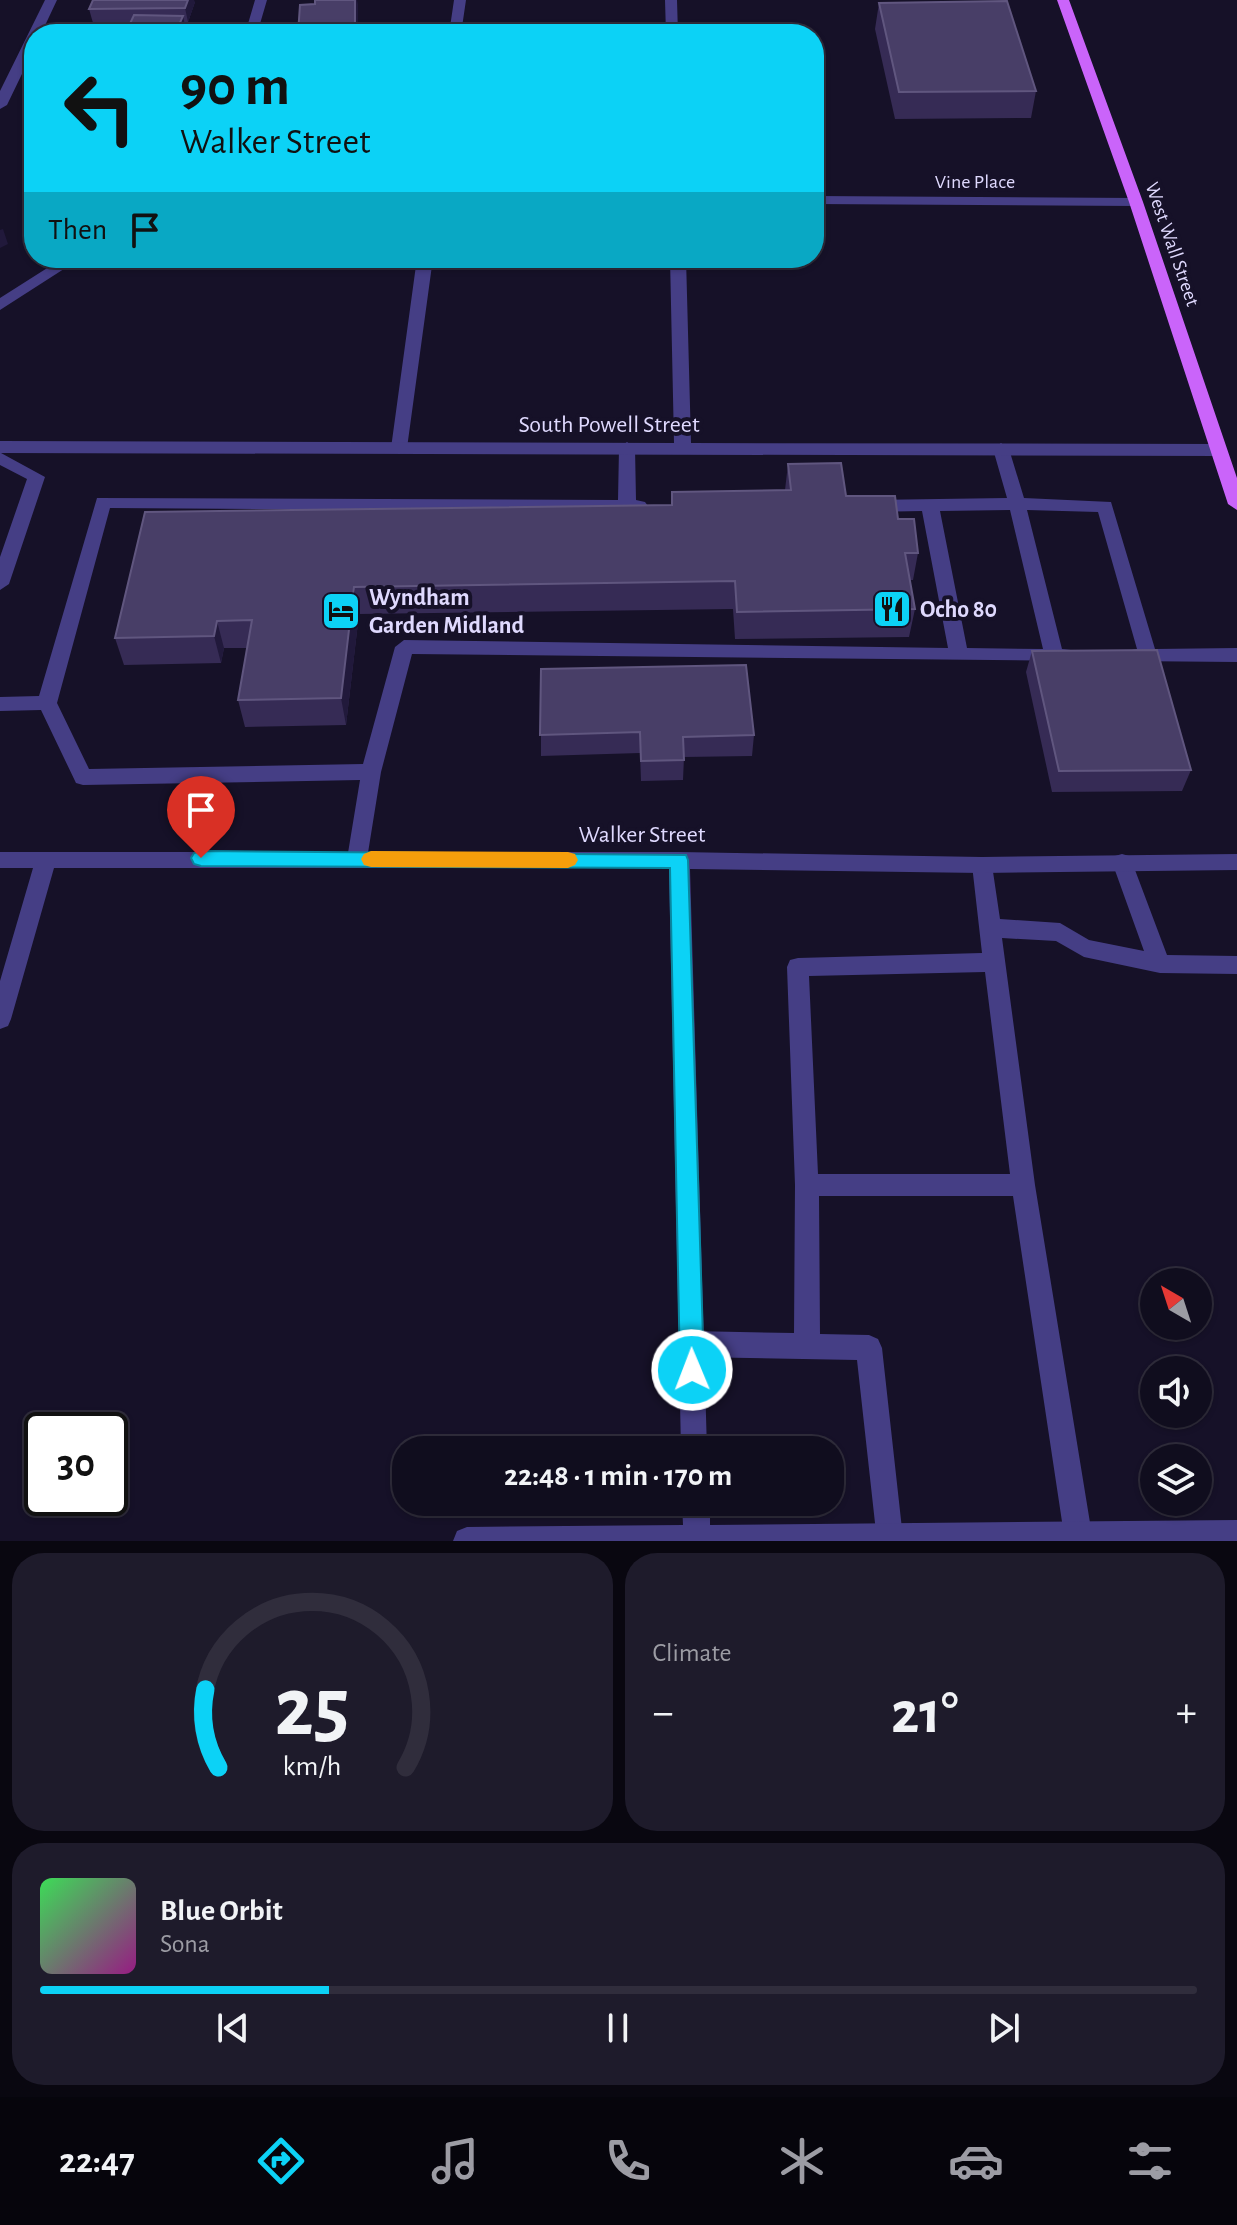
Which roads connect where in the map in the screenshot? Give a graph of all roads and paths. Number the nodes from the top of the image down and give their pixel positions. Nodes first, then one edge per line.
1 (51, 0) edge
2 (261, 0) edge
3 (460, 0) edge
4 (671, 0) edge
5 (1063, 0) edge
6 (39, 24) edge
7 (254, 24) edge
8 (456, 24) edge
9 (672, 24) edge
10 (24, 56) edge
11 (0, 105) edge
12 (824, 200) edge
13 (1136, 202) junction
14 (57, 268) edge
15 (424, 268) edge
16 (678, 268) edge
17 (0, 305) edge
18 (399, 448) junction
19 (627, 448) junction
20 (683, 448) junction
21 (1001, 449) junction
22 (1219, 450) junction
23 (1, 456) edge
24 (1017, 504) junction
25 (1237, 504) edge
26 (930, 505) junction
27 (627, 506) junction
28 (656, 506) edge
29 (855, 506) edge
30 (0, 584) edge
31 (959, 655) junction
32 (1237, 655) edge
33 (1054, 656) junction
34 (1085, 656) edge
35 (1116, 656) edge
36 (1148, 656) junction
37 (47, 703) junction
38 (0, 704) edge
39 (371, 772) junction
40 (46, 859) junction
41 (357, 859) junction
42 (0, 860) edge
43 (679, 860) junction
44 (1122, 862) junction
45 (1237, 862) edge
46 (982, 865) junction
47 (993, 928) junction
48 (994, 962) junction
49 (1160, 964) junction
50 (1237, 965) edge
51 (0, 1019) edge
52 (807, 1185) junction
53 (1023, 1185) junction
54 (691, 1344) junction
55 (807, 1346) junction
56 (694, 1436) edge
57 (696, 1516) edge
58 (1237, 1534) edge
59 (1094, 1537) edge
60 (889, 1538) junction
61 (697, 1540) edge
62 (467, 1541) edge

1 - 6 street
2 - 7 street
3 - 8 street
4 - 9 street
5 - 13 main road, West Wall Street
10 - 11 street
12 - 13 street, Vine Place
13 - 22 main road, West Wall Street
14 - 17 street
15 - 18 street
16 - 20 street
18 - 19 street, South Powell Street
18 - 23 street, South Powell Street
19 - 20 street, South Powell Street
19 - 27 street
20 - 21 street, South Powell Street
21 - 22 street, South Powell Street
21 - 24 street
22 - 25 main road, West Wall Street
23 - 30 street
24 - 26 street
24 - 33 street
24 - 36 street
26 - 29 street
26 - 31 street
27 - 28 street
27 - 37 street
31 - 33 street
31 - 39 street
32 - 36 street
33 - 34 street
35 - 36 street
37 - 38 street
37 - 39 street
39 - 41 street
40 - 41 street, Walker Street
40 - 42 street, Walker Street
40 - 51 street
41 - 43 street, Walker Street
43 - 46 street, Walker Street
43 - 54 street
44 - 45 street, Walker Street
44 - 46 street, Walker Street
44 - 49 street
46 - 47 street
47 - 48 street
47 - 49 street
48 - 52 street
48 - 53 street
49 - 50 street
52 - 53 street
52 - 55 street
53 - 59 street
54 - 55 street
54 - 56 street
55 - 60 street
57 - 61 street
58 - 59 street
59 - 60 street
60 - 61 street
61 - 62 street

